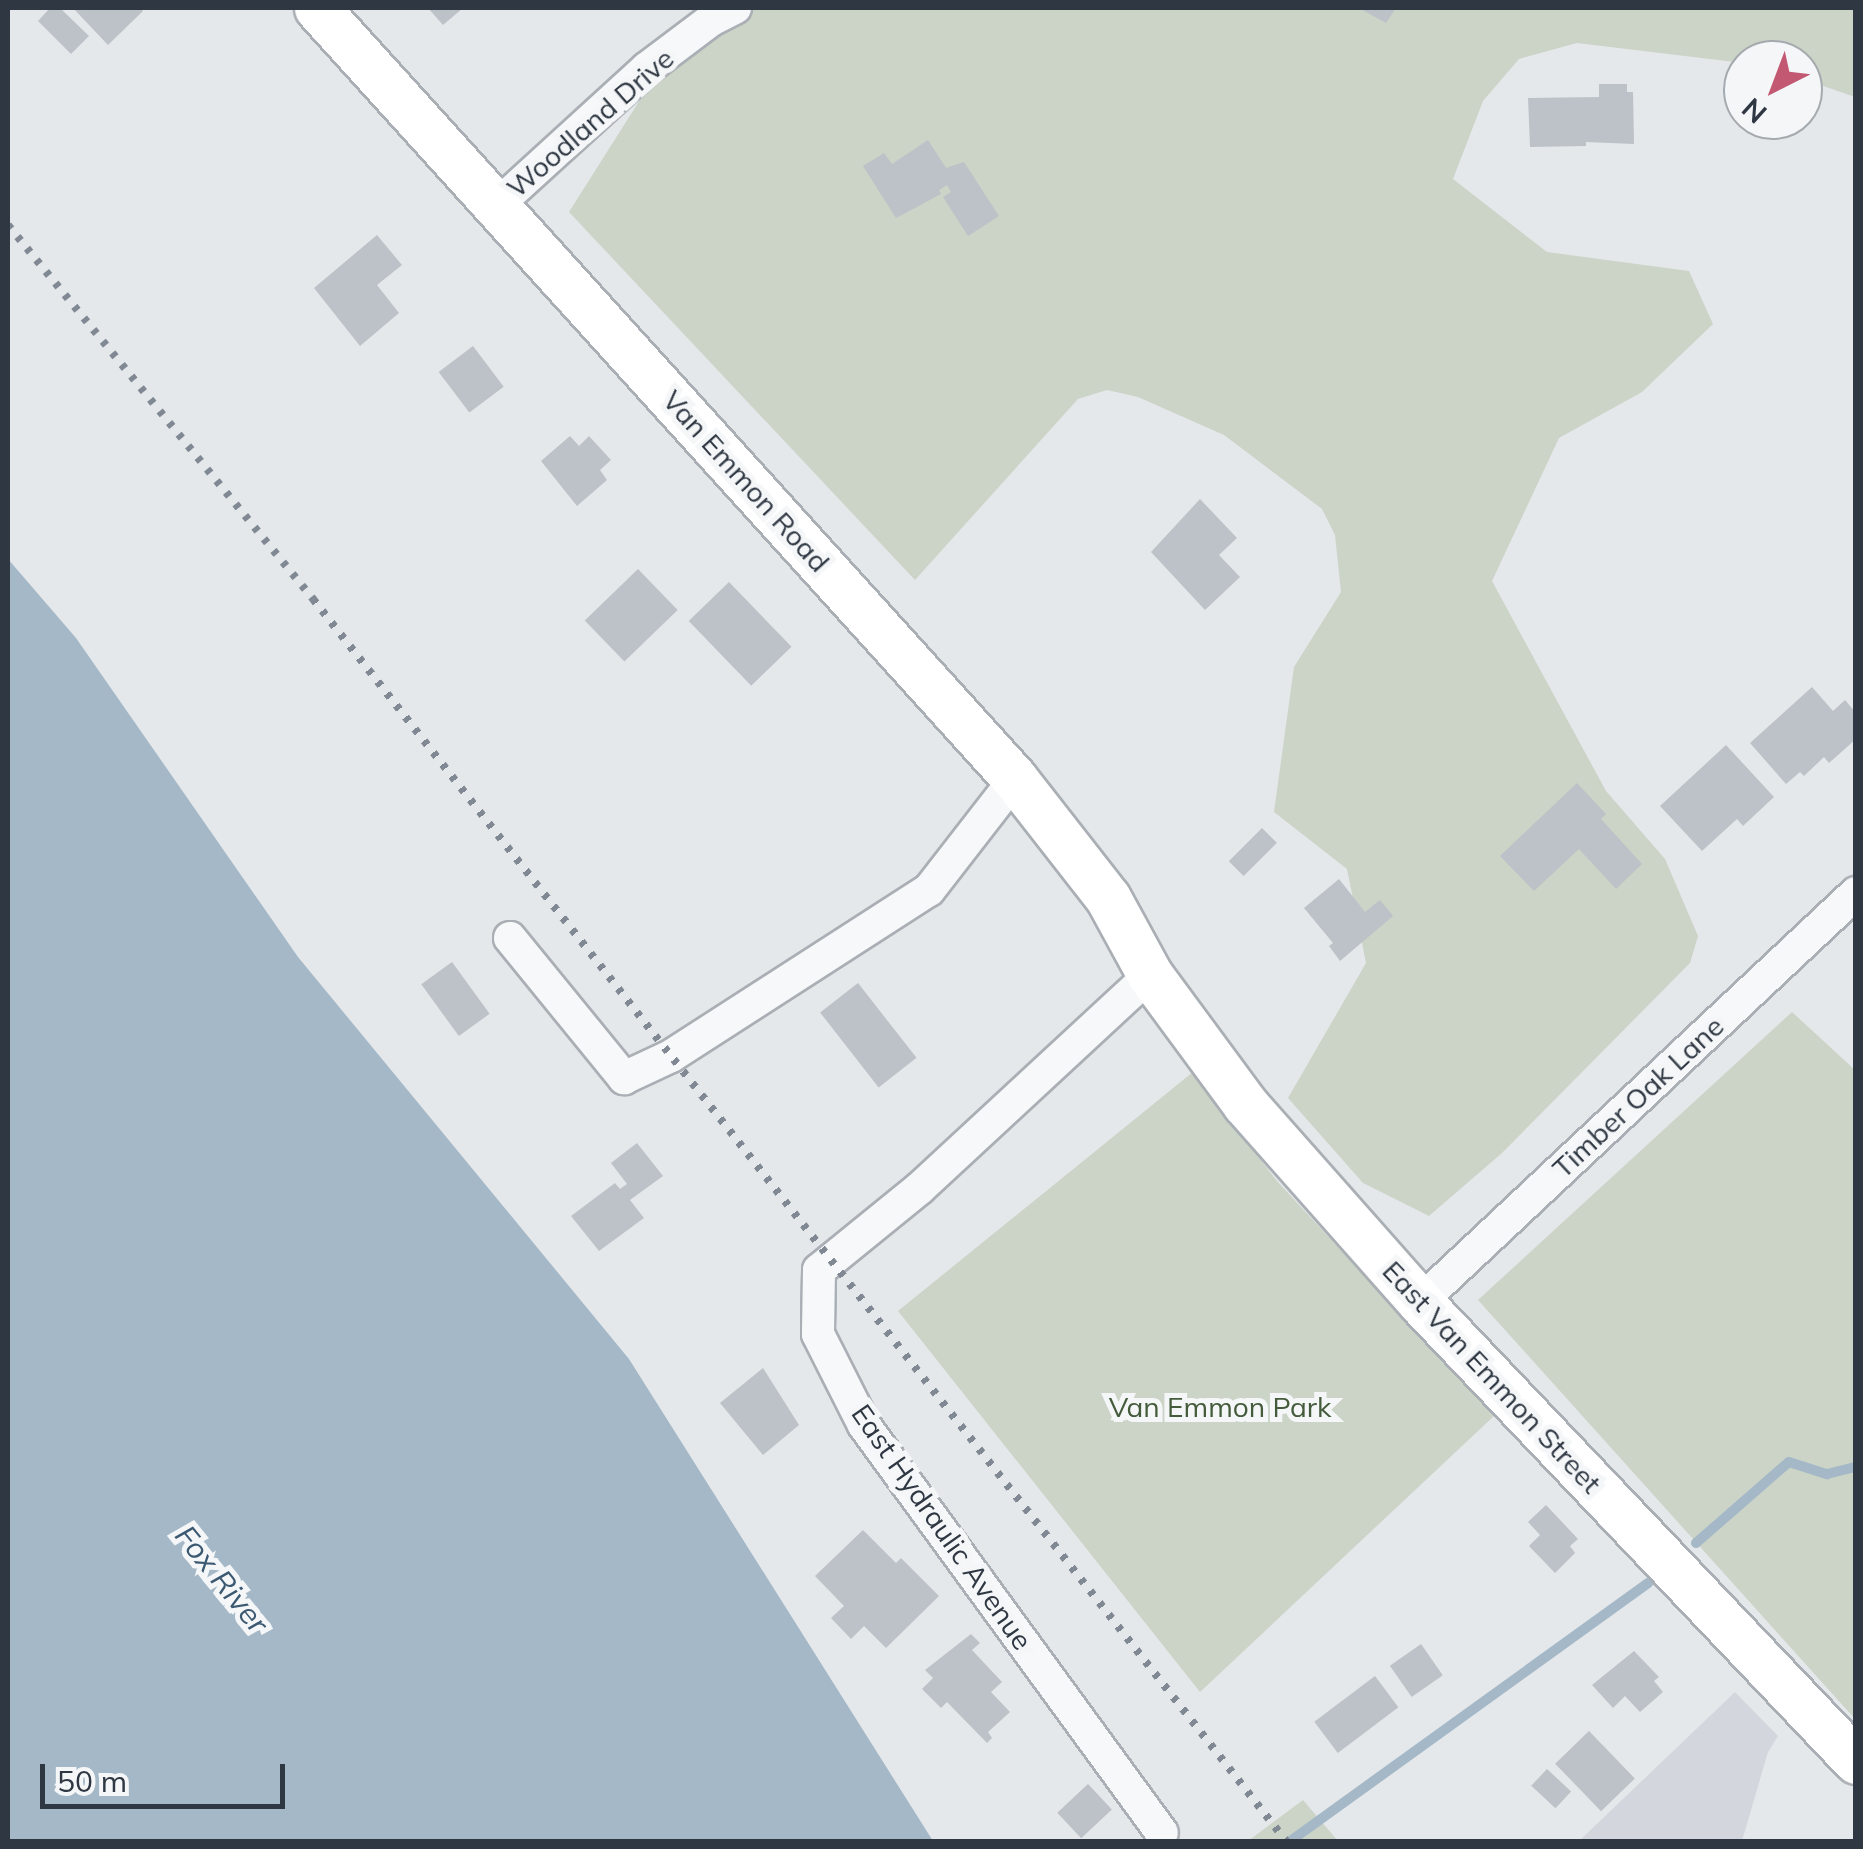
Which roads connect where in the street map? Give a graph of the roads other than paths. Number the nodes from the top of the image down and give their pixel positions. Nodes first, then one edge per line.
1 (317, 8) edge
2 (735, 8) edge
3 (495, 207) junction
4 (1014, 779) junction
5 (1856, 893) edge
6 (510, 938) dead end
7 (1150, 975) junction
8 (1420, 1302) junction
9 (1856, 1761) edge
10 (1162, 1833) dead end

1 - 3 street, Van Emmon Road
2 - 3 street, Woodland Drive
3 - 4 street, Van Emmon Road
4 - 6 street
4 - 7 street, Van Emmon Road
5 - 8 street, Timber Oak Lane
7 - 8 street, East Van Emmon Street
7 - 10 street, East Hydraulic Avenue
8 - 9 street, East Van Emmon Street

